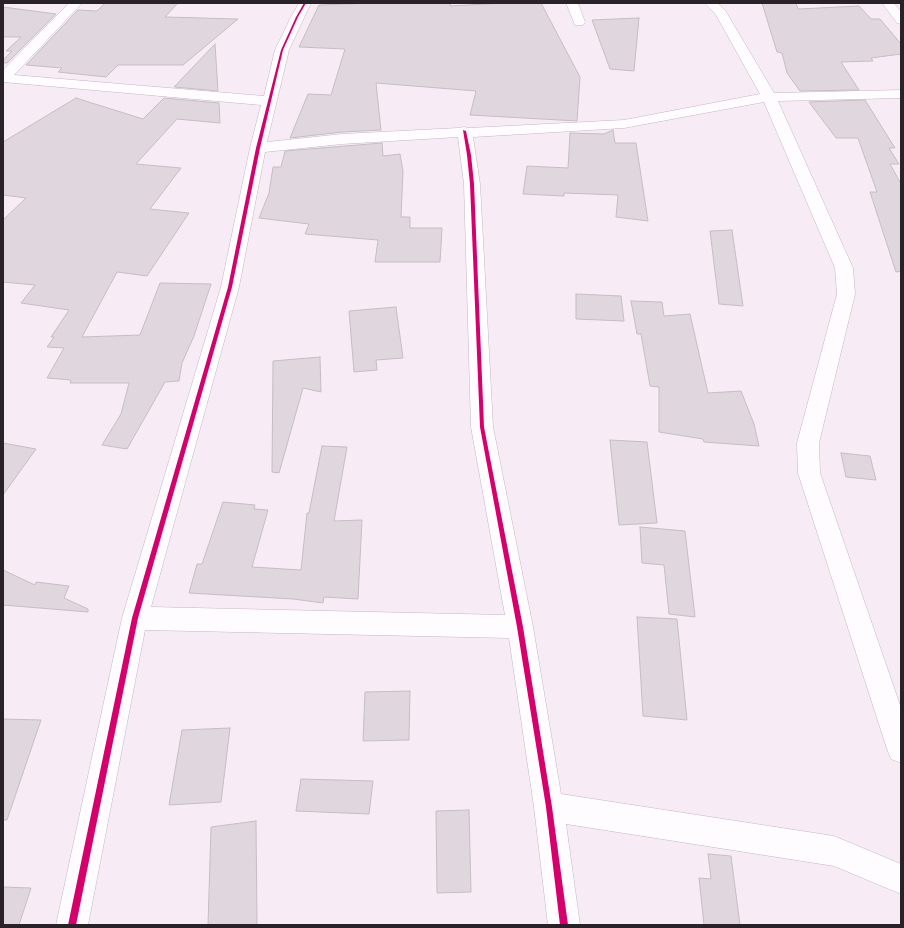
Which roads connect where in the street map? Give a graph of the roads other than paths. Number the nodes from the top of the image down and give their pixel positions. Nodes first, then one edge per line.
1 (76, 3) edge
2 (305, 3) edge
3 (572, 3) edge
4 (711, 3) edge
5 (888, 3) edge
6 (901, 20) edge
7 (579, 22) dead end
8 (3, 78) edge
9 (901, 94) edge
10 (769, 97) junction
11 (269, 101) junction
12 (464, 131) junction
13 (258, 148) junction
14 (135, 618) junction
15 (520, 627) junction
16 (901, 749) edge
17 (549, 807) junction
18 (901, 879) edge
19 (72, 925) edge
20 (564, 925) edge

1 - 8 street
2 - 11 street
3 - 7 street
4 - 10 street
5 - 6 street
8 - 11 street
9 - 10 street
10 - 12 street
10 - 16 street
11 - 13 street
12 - 13 street
12 - 15 street
13 - 14 street
14 - 15 street
14 - 19 street
15 - 17 street
17 - 18 street
17 - 20 street

